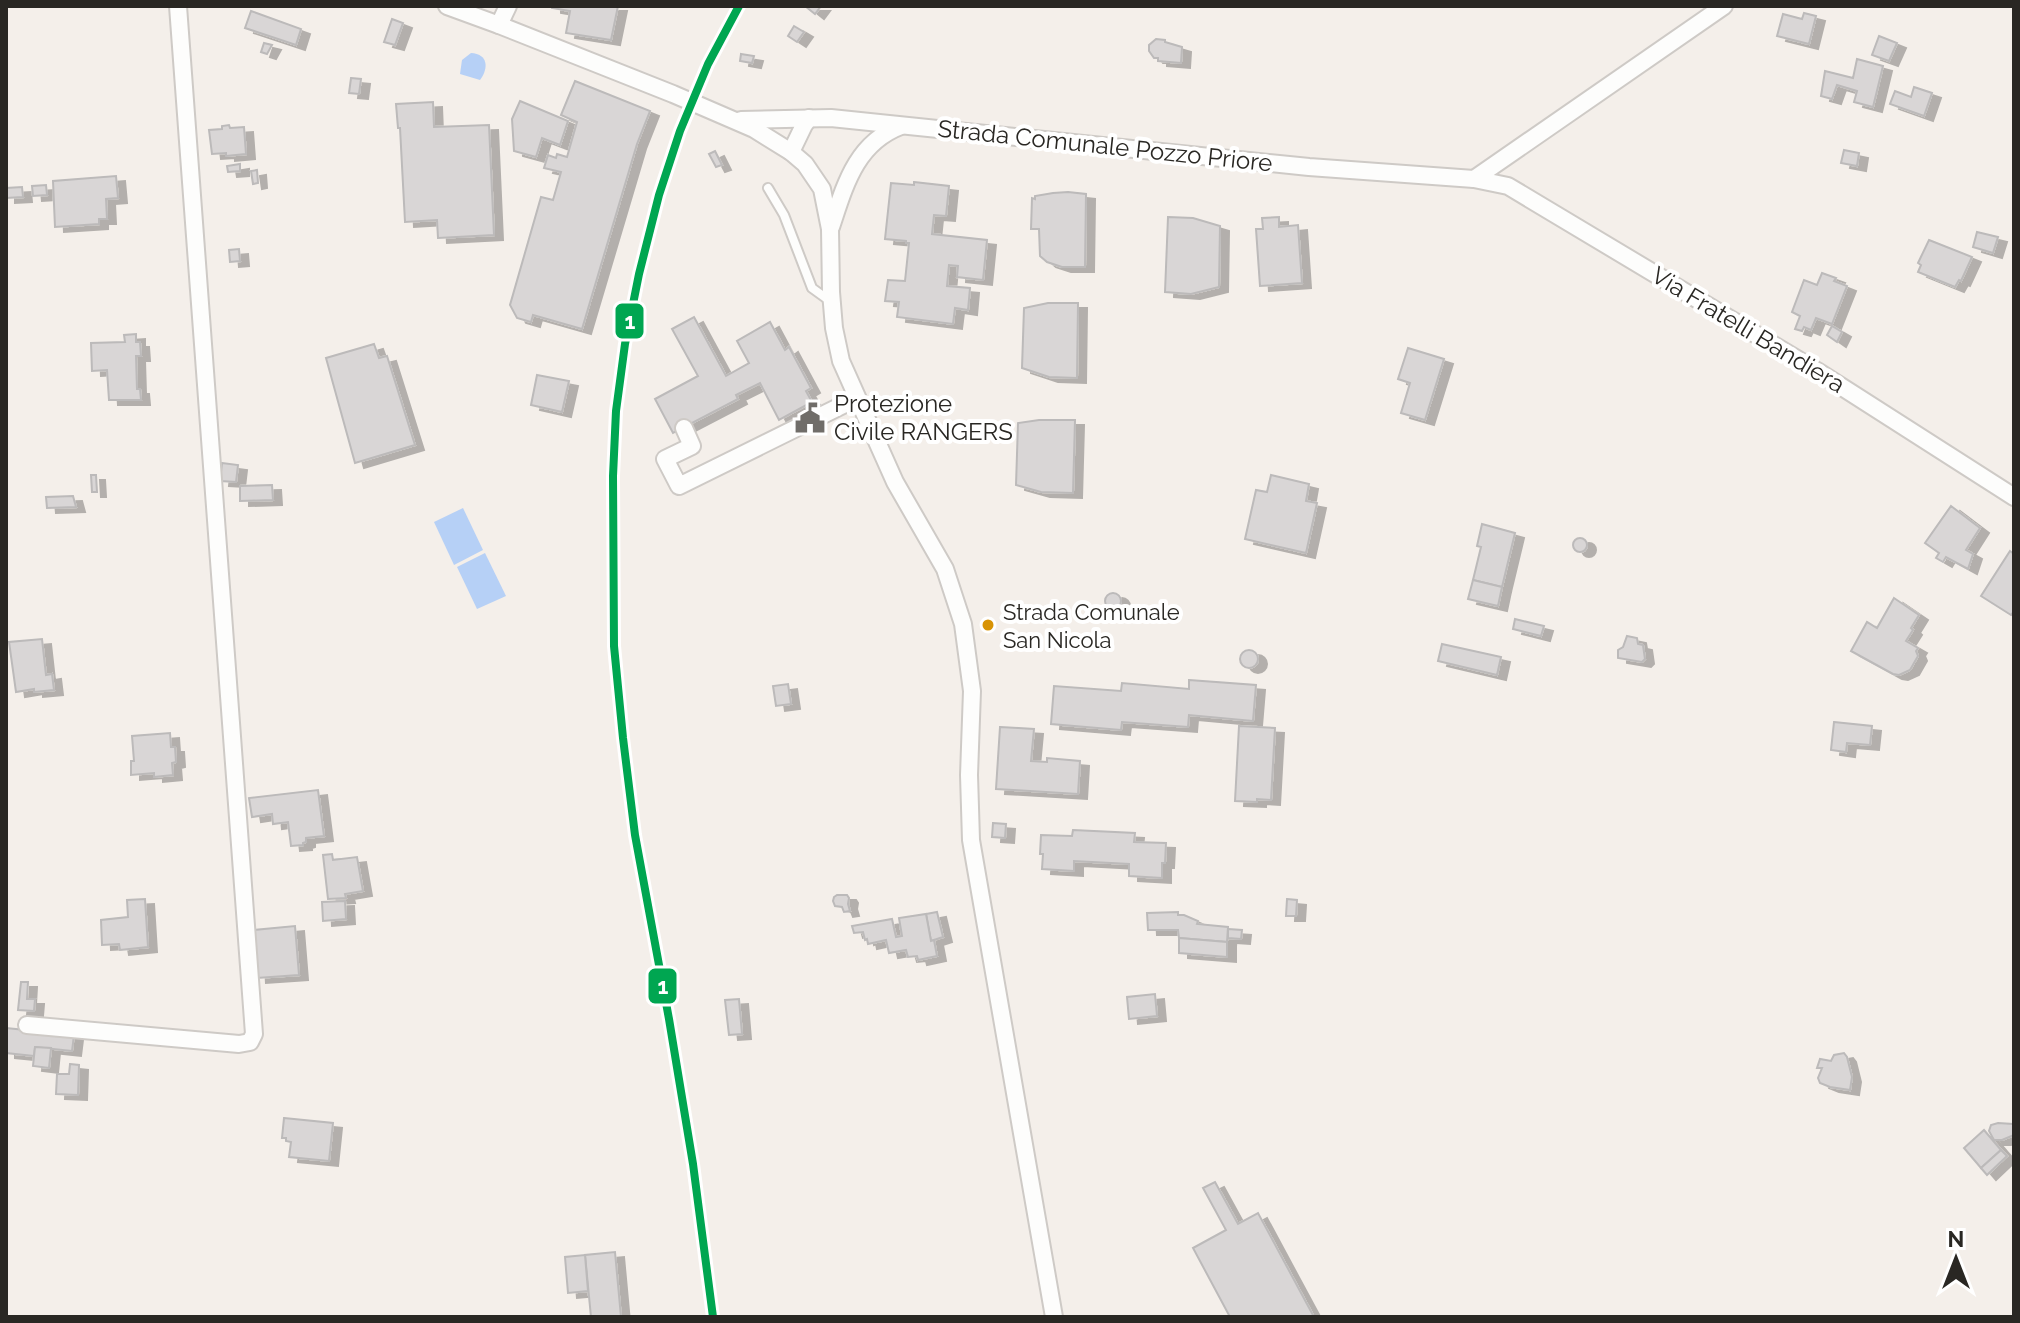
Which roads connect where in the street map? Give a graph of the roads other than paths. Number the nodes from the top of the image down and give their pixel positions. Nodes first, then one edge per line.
1 (178, 6) edge
2 (447, 6) edge
3 (508, 6) edge
4 (1724, 6) edge
5 (499, 25) junction
6 (809, 118) junction
7 (736, 120) junction
8 (905, 125) junction
9 (791, 152) junction
10 (1474, 179) junction
11 (768, 188) dead end
12 (830, 229) junction
13 (832, 302) junction
14 (857, 398) junction
15 (684, 428) dead end
16 (2014, 497) edge
17 (27, 1025) dead end
18 (1054, 1317) edge

1 - 17 street
2 - 5 street
3 - 5 street
4 - 10 street
5 - 7 street
6 - 7 street, Strada Comunale Pozzo Priore
6 - 8 street, Strada Comunale Pozzo Priore
6 - 9 street
7 - 9 street
8 - 10 street, Strada Comunale Pozzo Priore
8 - 12 street
9 - 12 street
10 - 16 street, Via Fratelli Bandiera
11 - 13 lane
12 - 13 street
13 - 14 street
14 - 15 street
14 - 18 street

